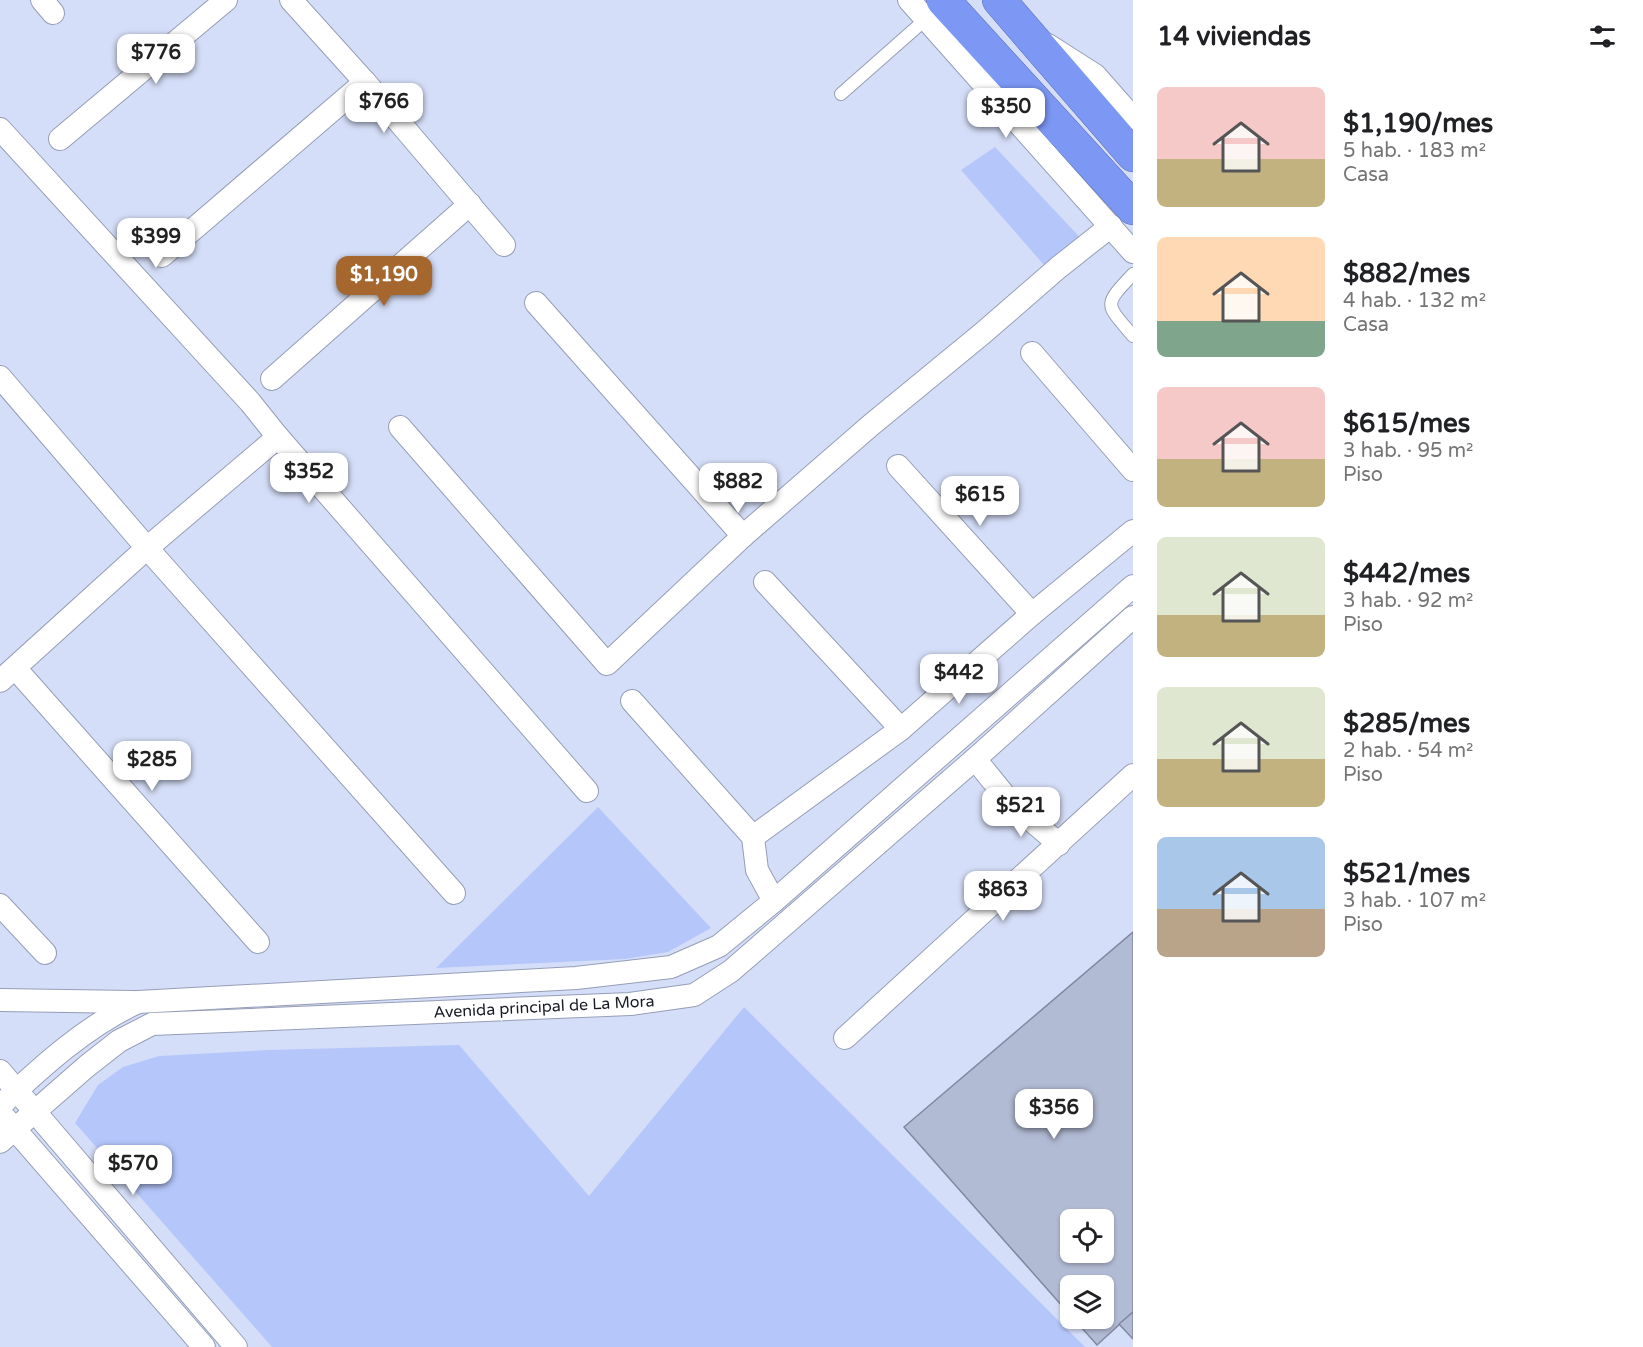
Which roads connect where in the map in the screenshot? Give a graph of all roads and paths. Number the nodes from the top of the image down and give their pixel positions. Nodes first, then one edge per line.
1 (226, 0) edge
2 (291, 0) edge
3 (909, 0) edge
4 (999, 0) edge
5 (934, 9) edge
6 (1026, 31) junction
7 (365, 82) junction
8 (841, 94) dead end
9 (1133, 118) edge
10 (0, 129) edge
11 (60, 139) dead end
12 (1133, 155) edge
13 (470, 204) junction
14 (1122, 217) edge
15 (504, 245) dead end
16 (1133, 252) edge
17 (162, 256) dead end
18 (1133, 274) edge
19 (536, 303) dead end
20 (1133, 336) edge
21 (1032, 353) dead end
22 (0, 377) edge
23 (272, 379) dead end
24 (400, 427) dead end
25 (278, 437) junction
26 (898, 466) dead end
27 (1133, 470) edge
28 (1133, 531) edge
29 (743, 536) junction
30 (147, 548) junction
31 (765, 582) dead end
32 (1133, 586) edge
33 (1032, 614) junction
34 (1133, 617) edge
35 (8, 674) edge
36 (632, 700) dead end
37 (901, 729) junction
38 (975, 759) junction
39 (1133, 775) edge
40 (587, 791) dead end
41 (753, 837) junction
42 (1059, 844) junction
43 (454, 893) dead end
44 (774, 901) junction
45 (0, 905) edge
46 (258, 942) dead end
47 (45, 953) dead end
48 (0, 1000) edge
49 (138, 1002) junction
50 (844, 1038) dead end
51 (0, 1071) edge
52 (17, 1090) junction
53 (0, 1106) edge
54 (34, 1110) junction
55 (5, 1127) edge
56 (204, 1347) edge
57 (236, 1347) edge

1 - 11 street
2 - 7 street
3 - 5 street
4 - 6 highway
5 - 8 lane
5 - 14 highway
6 - 9 street
6 - 12 highway
7 - 13 street
7 - 17 street
10 - 25 street
13 - 15 street
13 - 23 street
14 - 16 street
14 - 29 street
18 - 20 lane
19 - 29 street
21 - 27 street
22 - 30 street
24 - 29 street
25 - 30 street
25 - 40 street
26 - 33 street
28 - 33 street
30 - 35 street
30 - 43 street
31 - 37 street
32 - 44 street, Avenida principal de La Mora
33 - 37 street
34 - 38 street, Avenida principal de La Mora
35 - 46 street
36 - 41 street
37 - 41 street
38 - 42 street
38 - 54 street, Avenida principal de La Mora
39 - 42 street
41 - 44 street
42 - 50 street
44 - 49 street, Avenida principal de La Mora
45 - 47 street
48 - 49 street
49 - 52 street, Avenida principal de La Mora
51 - 52 street
52 - 53 street, Avenida principal de La Mora
52 - 54 street
54 - 55 street, Avenida principal de La Mora
54 - 57 street
55 - 56 street

